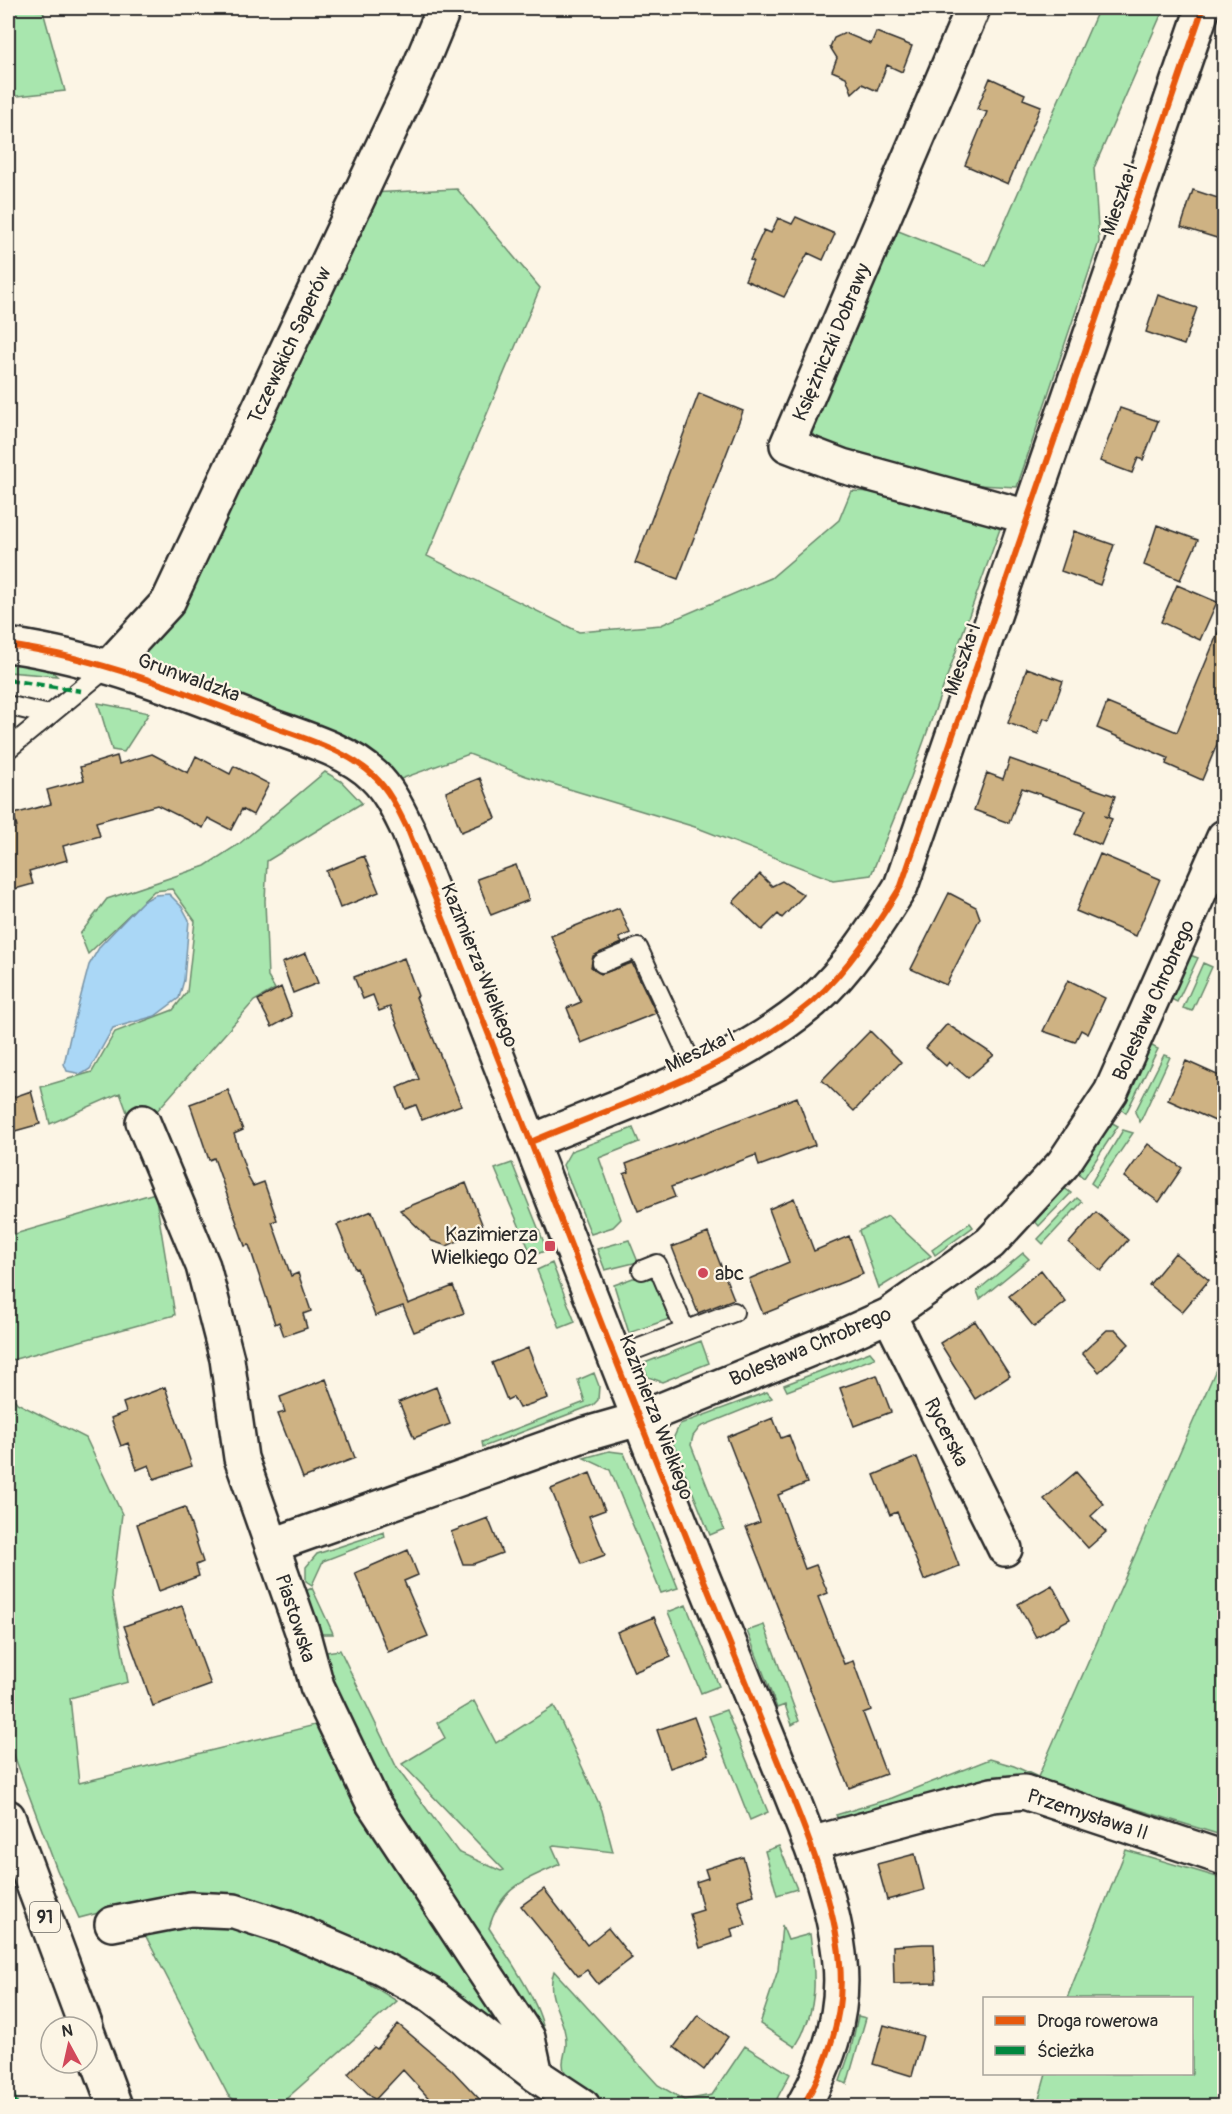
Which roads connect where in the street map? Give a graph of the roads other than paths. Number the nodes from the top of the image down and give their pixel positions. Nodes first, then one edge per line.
1 (444, 8) edge
2 (973, 8) edge
3 (1203, 8) edge
4 (1028, 518) junction
5 (8, 645) edge
6 (109, 666) junction
7 (8, 708) edge
8 (48, 715) junction
9 (8, 749) edge
10 (354, 761) joint
11 (1224, 837) edge
12 (602, 963) dead end
13 (696, 1073) junction
14 (143, 1122) dead end
15 (533, 1141) junction
16 (642, 1270) dead end
17 (734, 1312) dead end
18 (889, 1315) junction
19 (685, 1330) junction
20 (615, 1358) junction
21 (639, 1419) junction
22 (273, 1545) junction
23 (1005, 1549) dead end
24 (8, 1817) edge
25 (810, 1844) junction
26 (1224, 1858) edge
27 (112, 1924) dead end
28 (82, 2015) edge
29 (99, 2062) edge
30 (536, 2075) junction
31 (115, 2106) edge
32 (583, 2106) edge
33 (803, 2106) edge

1 - 6 street, Tczewskich Saperów
2 - 4 street, Księżniczki Dobrawy
3 - 4 street, Mieszka I
4 - 13 street, Mieszka I
5 - 6 street, Grunwaldzka
6 - 8 lane
6 - 10 street, Grunwaldzka
7 - 8 lane
8 - 9 lane
10 - 15 street, Kazimierza Wielkiego
11 - 18 street, Bolesława Chrobrego
12 - 13 lane
13 - 15 street, Mieszka I
14 - 22 street, Piastowska
15 - 20 street, Kazimierza Wielkiego
16 - 19 lane
17 - 19 lane
18 - 21 street, Bolesława Chrobrego
18 - 23 street, Rycerska
19 - 20 lane
20 - 21 street, Kazimierza Wielkiego
21 - 22 street, Bolesława Chrobrego
21 - 25 street, Kazimierza Wielkiego
22 - 30 street, Piastowska
24 - 28 street, 91
25 - 26 street, Przemysława II
25 - 33 street, Kazimierza Wielkiego
27 - 30 street
29 - 31 street, 91
30 - 32 street

